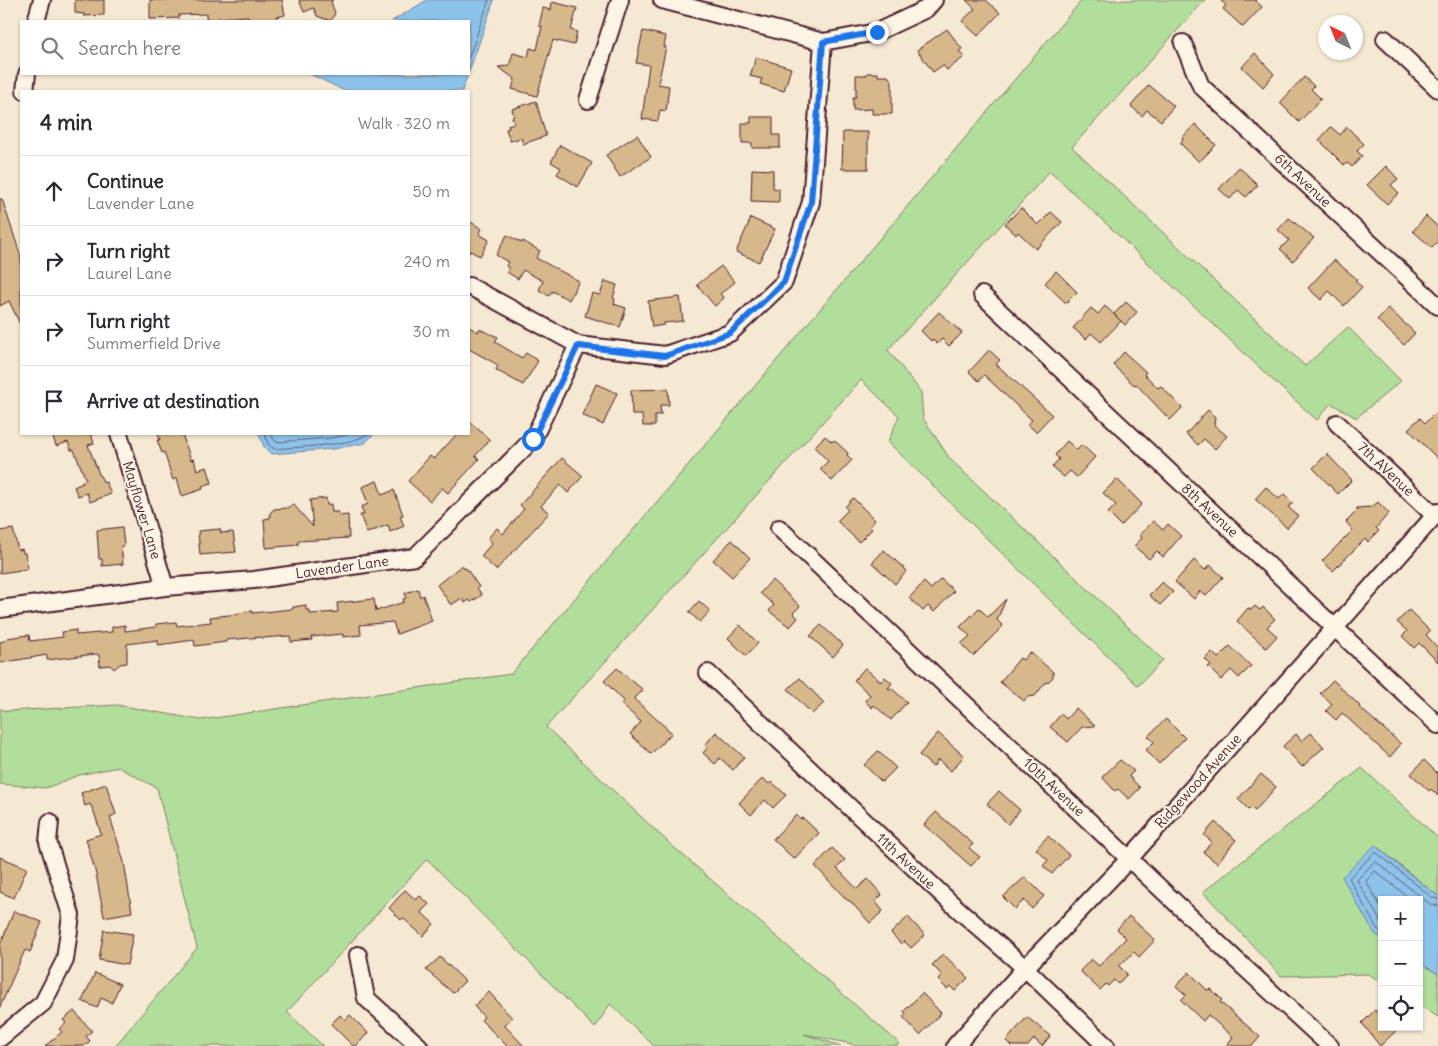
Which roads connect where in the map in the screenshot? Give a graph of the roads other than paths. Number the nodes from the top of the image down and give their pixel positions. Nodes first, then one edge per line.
1 (42, 0) edge
2 (620, 0) edge
3 (662, 0) edge
4 (934, 0) edge
5 (36, 20) edge
6 (1385, 39) dead end
7 (823, 42) junction
8 (1183, 43) dead end
9 (26, 75) edge
10 (1438, 89) edge
11 (26, 90) edge
12 (588, 100) dead end
13 (470, 287) edge
14 (982, 295) dead end
15 (1438, 306) edge
16 (578, 346) junction
17 (1337, 422) dead end
18 (119, 435) edge
19 (1436, 514) edge
20 (779, 528) dead end
21 (164, 587) junction
22 (0, 609) edge
23 (1334, 628) junction
24 (708, 673) dead end
25 (1438, 725) edge
26 (50, 822) dead end
27 (1130, 858) junction
28 (358, 955) dead end
29 (1025, 968) junction
30 (0, 1038) edge
31 (419, 1046) edge
32 (955, 1046) edge
33 (1106, 1046) edge
34 (1330, 1046) edge

1 - 5 street
2 - 12 street
3 - 7 street
4 - 7 street
6 - 10 street
7 - 16 street
8 - 15 street, 6th Avenue
9 - 11 street
13 - 16 street
14 - 23 street, 8th Avenue
16 - 21 street, Lavender Lane
17 - 19 street, 7th AVenue
18 - 21 street, Mayflower Lane
19 - 23 street, Ridgewood Avenue
20 - 27 street, 10th Avenue
21 - 22 street, Lavender Lane
23 - 25 street, 8th Avenue
23 - 27 street, Ridgewood Avenue
24 - 29 street, 11th Avenue
26 - 30 street
27 - 29 street, Ridgewood Avenue
27 - 34 street, 10th Avenue
28 - 31 street
29 - 32 street, Ridgewood Avenue
29 - 33 street, 11th Avenue

